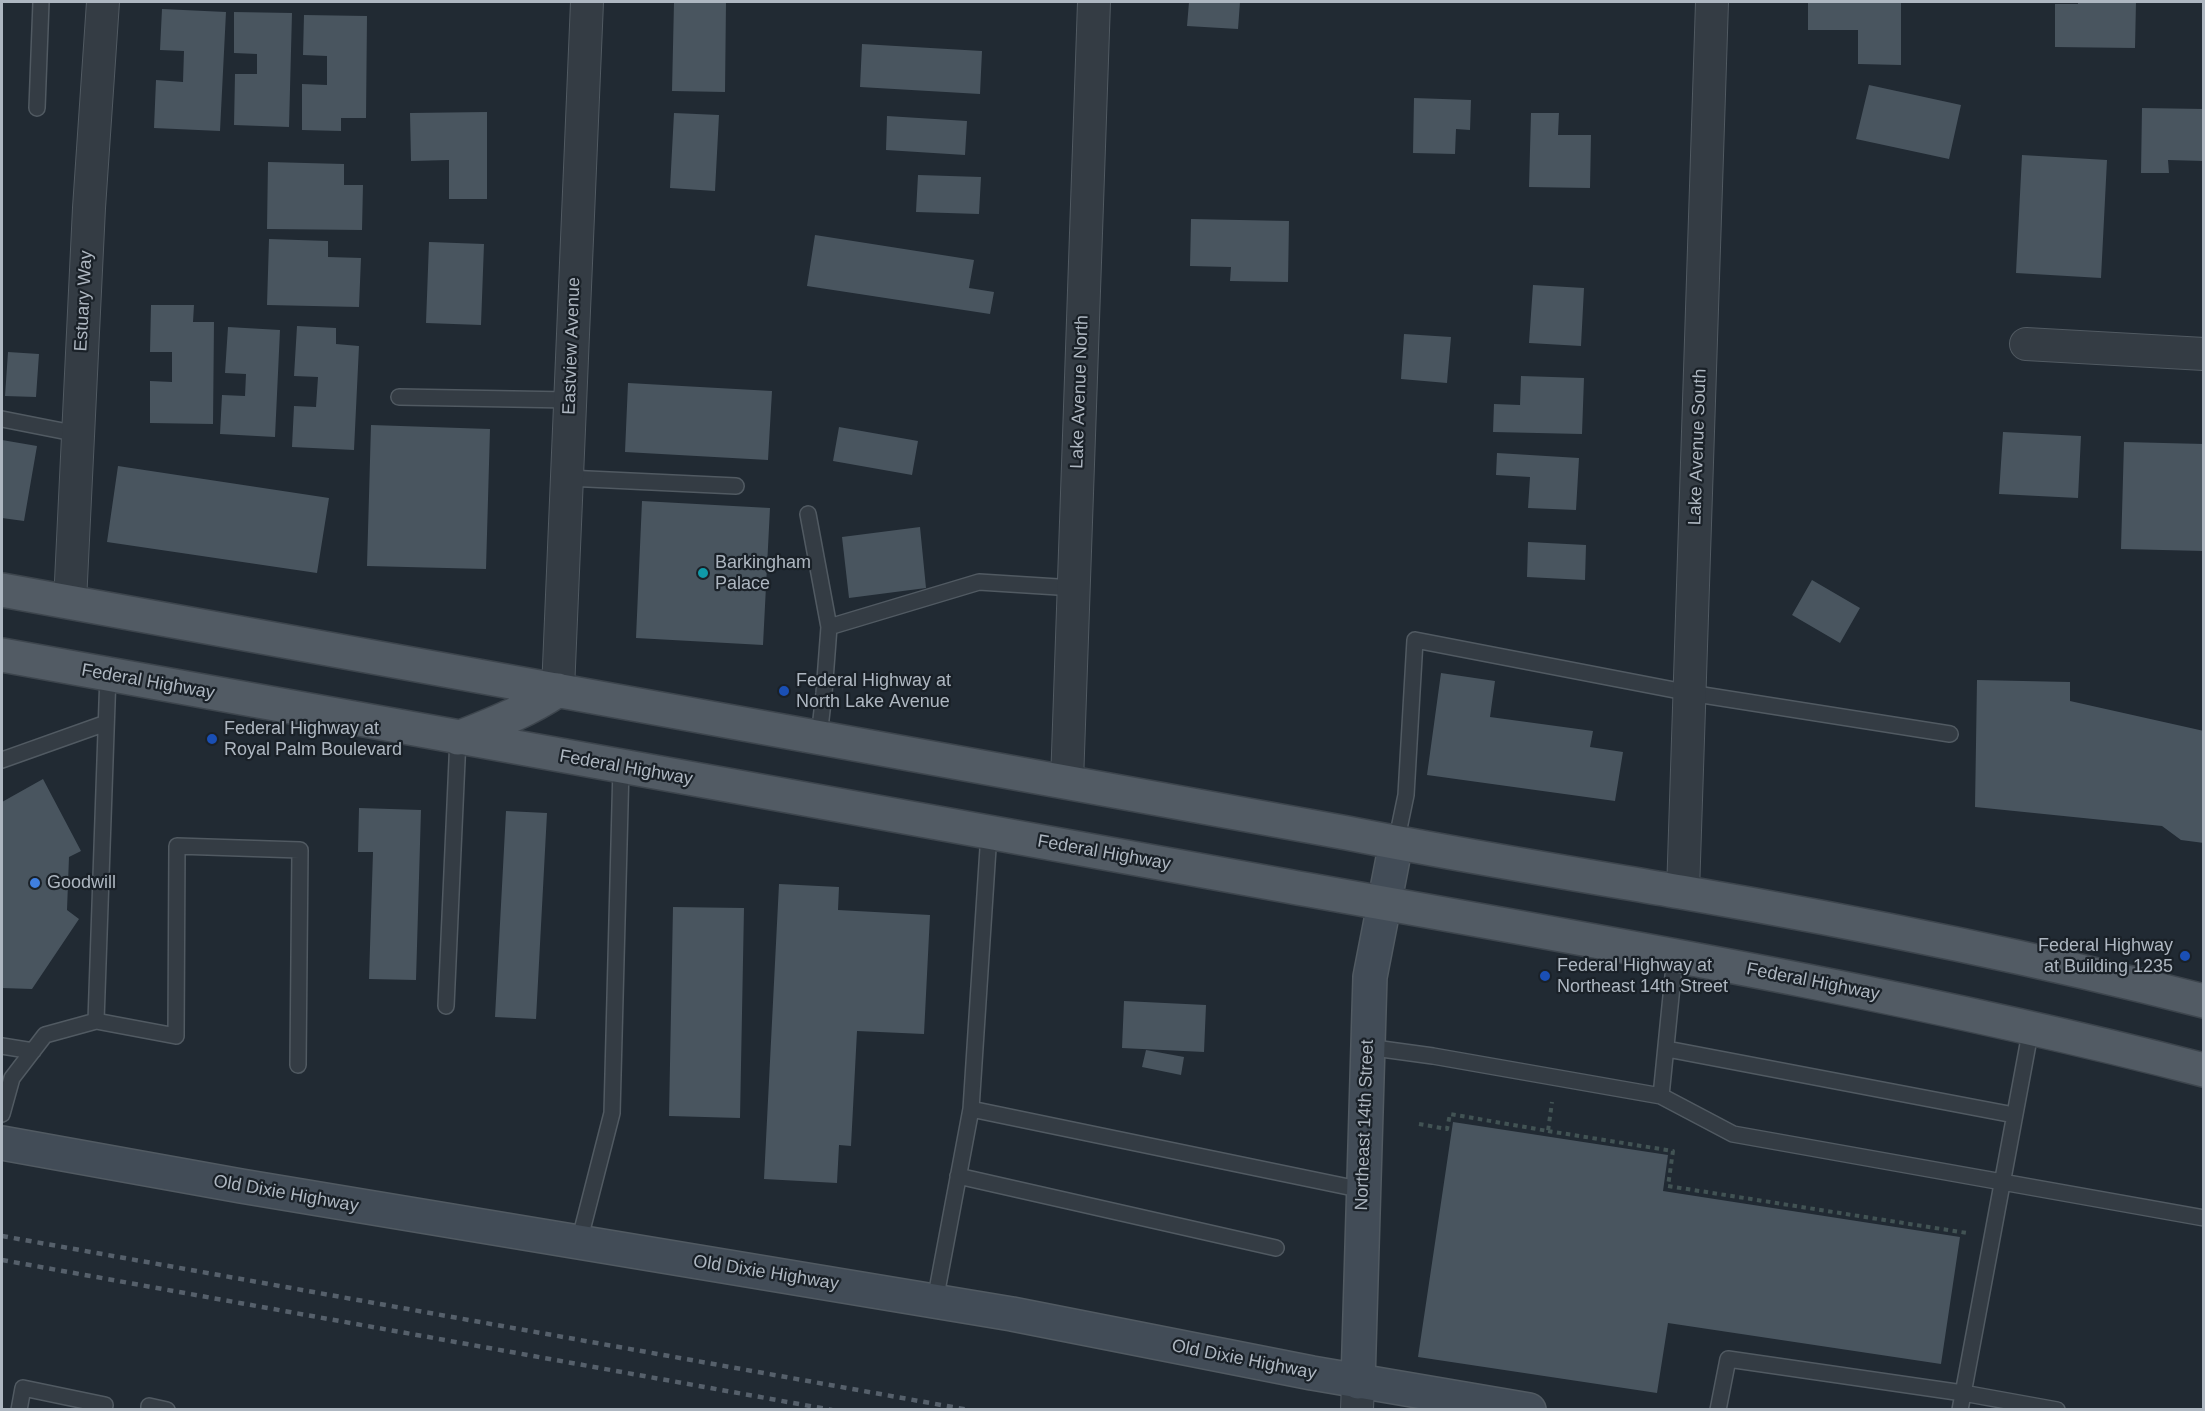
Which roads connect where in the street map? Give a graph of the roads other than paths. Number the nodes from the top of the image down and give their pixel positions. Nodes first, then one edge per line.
1 (41, 2) edge
2 (103, 2) edge
3 (587, 2) edge
4 (1094, 2) edge
5 (1712, 2) edge
6 (37, 108) dead end
7 (2026, 344) dead end
8 (2204, 354) edge
9 (399, 397) dead end
10 (570, 400) junction
11 (2, 419) edge
12 (78, 434) junction
13 (567, 478) junction
14 (736, 486) dead end
15 (808, 514) dead end
16 (1074, 588) junction
17 (2, 590) edge
18 (70, 602) junction
19 (829, 627) junction
20 (2, 655) edge
21 (108, 674) junction
22 (558, 690) junction
23 (1690, 693) junction
24 (106, 723) junction
25 (1950, 734) dead end
26 (819, 737) junction
27 (458, 738) junction
28 (2, 760) edge
29 (621, 767) junction
30 (1067, 782) junction
31 (989, 833) junction
32 (1396, 843) junction
33 (1683, 892) junction
34 (1384, 903) junction
35 (1675, 956) junction
36 (2204, 1001) edge
37 (447, 1006) dead end
38 (96, 1021) junction
39 (2031, 1028) junction
40 (2, 1046) edge
41 (1367, 1047) junction
42 (1666, 1049) junction
43 (33, 1051) junction
44 (298, 1065) dead end
45 (2204, 1070) edge
46 (1661, 1096) junction
47 (970, 1109) junction
48 (2, 1114) edge
49 (2014, 1115) junction
50 (2, 1143) edge
51 (958, 1176) junction
52 (2001, 1181) junction
53 (1363, 1190) junction
54 (2204, 1218) edge
55 (579, 1242) junction
56 (1276, 1248) dead end
57 (934, 1301) junction
58 (1963, 1393) junction
59 (1358, 1396) edge
60 (19, 1410) edge
61 (104, 1410) edge
62 (148, 1410) edge
63 (166, 1410) edge
64 (1529, 1410) edge
65 (1718, 1410) edge
66 (1960, 1410) edge
67 (2057, 1410) edge

1 - 6 lane
2 - 12 street, Estuary Way
3 - 10 street, Eastview Avenue
4 - 16 street, Lake Avenue North
5 - 23 street, Lake Avenue South
7 - 8 street
9 - 10 lane
10 - 13 street, Eastview Avenue
11 - 12 lane
12 - 18 street, Estuary Way
13 - 14 lane
13 - 22 street, Eastview Avenue
15 - 19 lane
16 - 19 lane
16 - 30 street, Lake Avenue North
17 - 18 main road
18 - 22 main road
19 - 26 lane
20 - 21 main road, Federal Highway
21 - 24 lane
21 - 27 main road, Federal Highway
22 - 26 main road
22 - 27 main road
23 - 25 lane
23 - 32 lane
23 - 33 street, Lake Avenue South
24 - 28 lane
24 - 38 lane
26 - 30 main road
27 - 29 main road, Federal Highway
27 - 37 lane
29 - 31 main road, Federal Highway
29 - 55 lane
30 - 32 main road
31 - 34 main road, Federal Highway
31 - 47 lane
32 - 33 main road
32 - 34 street, Northeast 14th Street
33 - 36 main road
34 - 35 main road, Federal Highway
34 - 41 street, Northeast 14th Street
35 - 39 main road, Federal Highway
35 - 42 lane
38 - 43 lane
38 - 44 lane
39 - 45 main road, Federal Highway
39 - 49 lane
40 - 43 lane
41 - 46 lane
41 - 53 street, Northeast 14th Street
42 - 46 lane
42 - 49 lane
43 - 48 lane
46 - 52 lane
47 - 51 lane
47 - 53 lane
49 - 52 lane
50 - 55 street, Old Dixie Highway
51 - 56 lane
51 - 57 lane
52 - 54 lane
52 - 58 lane
53 - 59 street, Northeast 14th Street
55 - 57 street, Old Dixie Highway
57 - 59 street, Old Dixie Highway
58 - 65 lane
58 - 66 lane
58 - 67 lane
59 - 64 street, Old Dixie Highway
60 - 61 lane
62 - 63 lane

